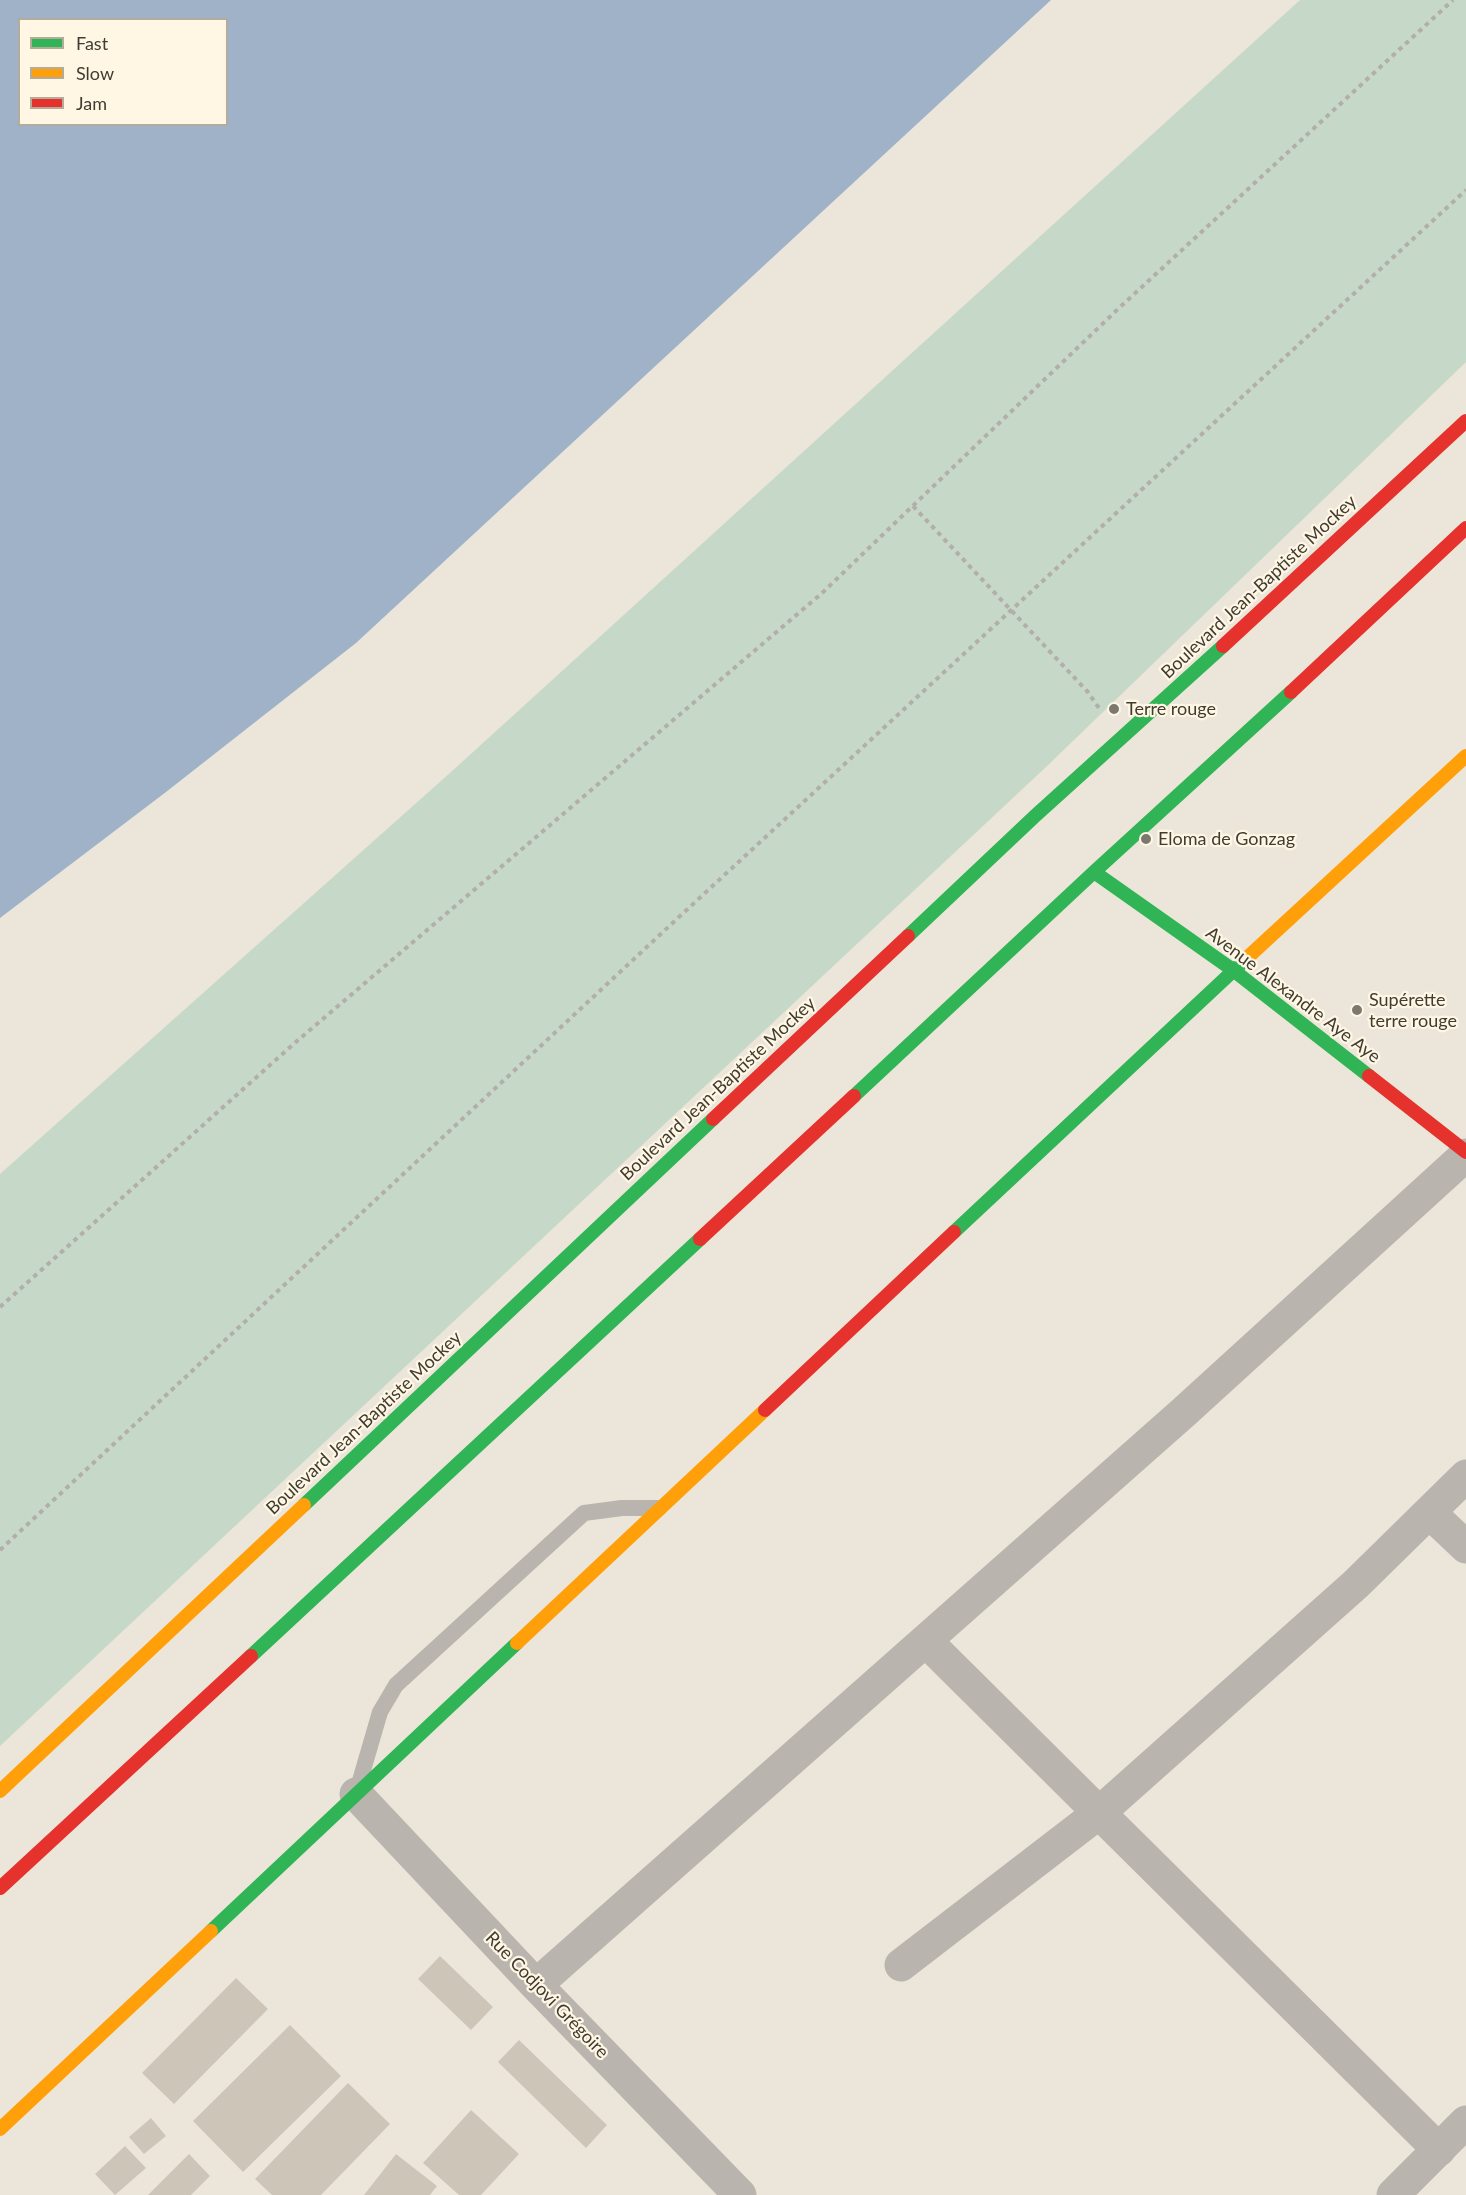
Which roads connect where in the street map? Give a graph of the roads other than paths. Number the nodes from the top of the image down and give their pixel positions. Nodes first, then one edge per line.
1 (1466, 421) edge
2 (1466, 528) edge
3 (1466, 756) edge
4 (1094, 872) junction
5 (1233, 969) junction
6 (1466, 1154) edge
7 (1466, 1476) edge
8 (660, 1508) junction
9 (1430, 1513) junction
10 (1466, 1547) edge
11 (927, 1642) junction
12 (0, 1791) edge
13 (356, 1794) junction
14 (1100, 1812) junction
15 (0, 1888) edge
16 (901, 1965) dead end
17 (536, 1985) junction
18 (1466, 2122) edge
19 (0, 2129) edge
20 (1439, 2150) junction
21 (740, 2195) edge
22 (1393, 2195) edge

1 - 12 main road, Boulevard Jean-Baptiste Mockey
2 - 4 main road
3 - 5 main road
4 - 5 main road, Avenue Alexandre Aye Aye
4 - 15 main road
5 - 6 main road, Avenue Alexandre Aye Aye
5 - 8 main road
6 - 11 street
7 - 9 street
8 - 13 main road
8 - 13 lane
9 - 10 street
9 - 14 street
11 - 14 street
11 - 17 street
13 - 17 street, Rue Codjovi Grégoire
13 - 19 main road
14 - 16 street
14 - 20 street
17 - 21 street, Rue Codjovi Grégoire
18 - 20 street
20 - 22 street

